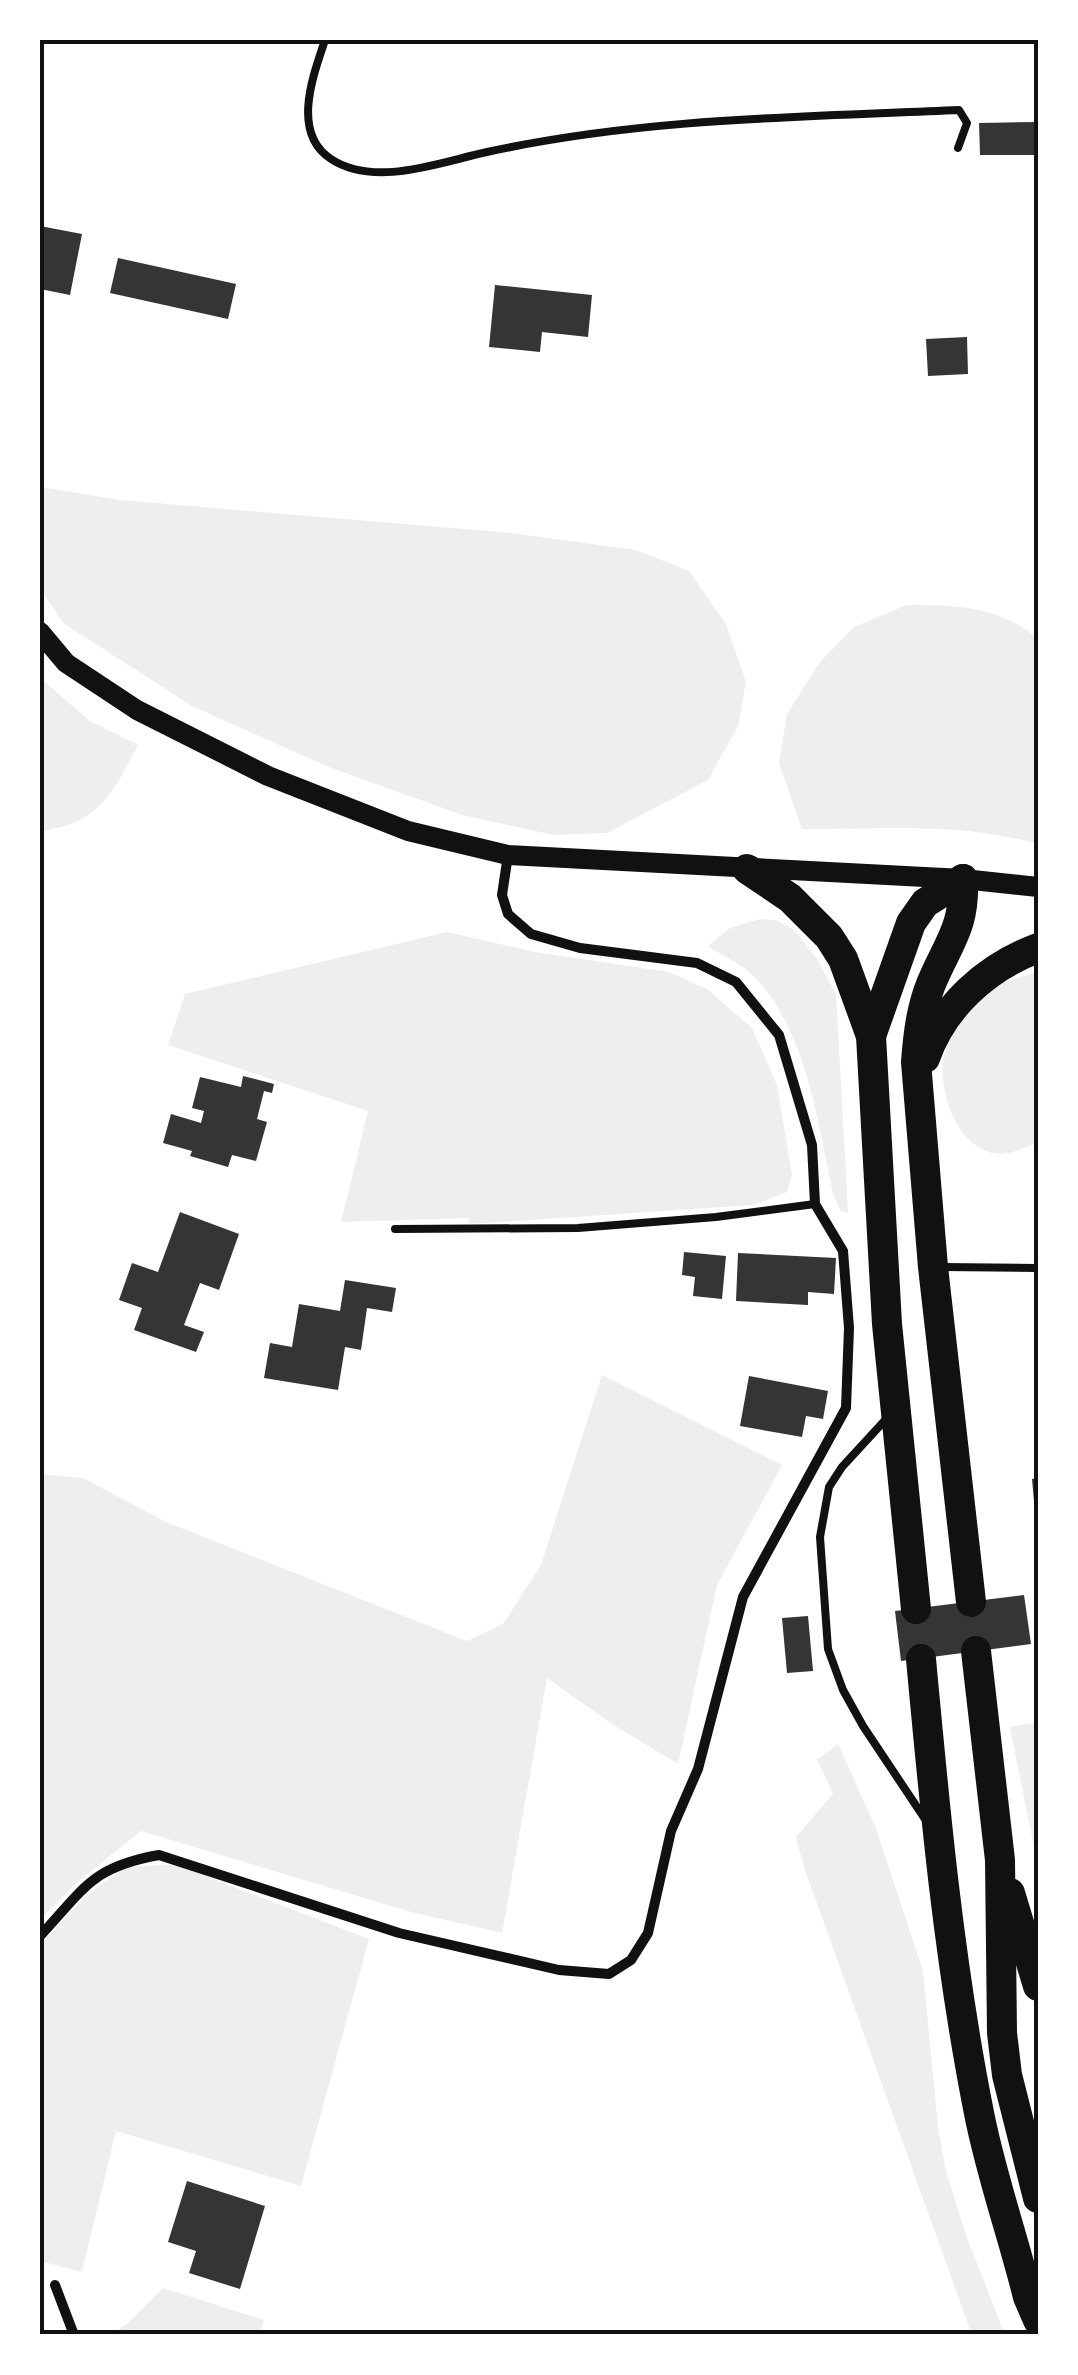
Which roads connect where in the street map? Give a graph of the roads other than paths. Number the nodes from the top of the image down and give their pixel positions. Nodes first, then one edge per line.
1 (325, 40) edge
2 (958, 148) dead end
3 (40, 632) edge
4 (508, 855) junction
5 (747, 869) junction
6 (962, 878) junction
7 (1038, 887) edge
8 (1038, 948) edge
9 (871, 1036) junction
10 (918, 1090) junction
11 (815, 1204) junction
12 (396, 1229) dead end
13 (933, 1267) junction
14 (1038, 1268) edge
15 (894, 1410) junction
16 (971, 1602) dead end
17 (916, 1608) dead end
18 (976, 1652) dead end
19 (921, 1659) dead end
20 (938, 1839) junction
21 (1000, 1860) junction
22 (40, 1936) edge
23 (1038, 1986) edge
24 (1038, 2198) edge
25 (1014, 2244) junction
26 (1038, 2277) edge
27 (55, 2285) dead end
28 (1038, 2320) edge
29 (74, 2335) edge

1 - 2 lane
3 - 4 main road
4 - 5 main road
4 - 11 street
5 - 6 main road
5 - 9 highway
6 - 7 main road
6 - 9 highway
6 - 10 highway
8 - 10 highway
9 - 15 highway
10 - 13 highway
11 - 12 lane
11 - 22 street
13 - 14 lane
13 - 16 highway
15 - 17 highway
15 - 20 lane
18 - 21 highway
19 - 20 highway
20 - 25 highway
21 - 23 highway
21 - 24 highway
25 - 26 highway
25 - 28 highway
27 - 29 street

